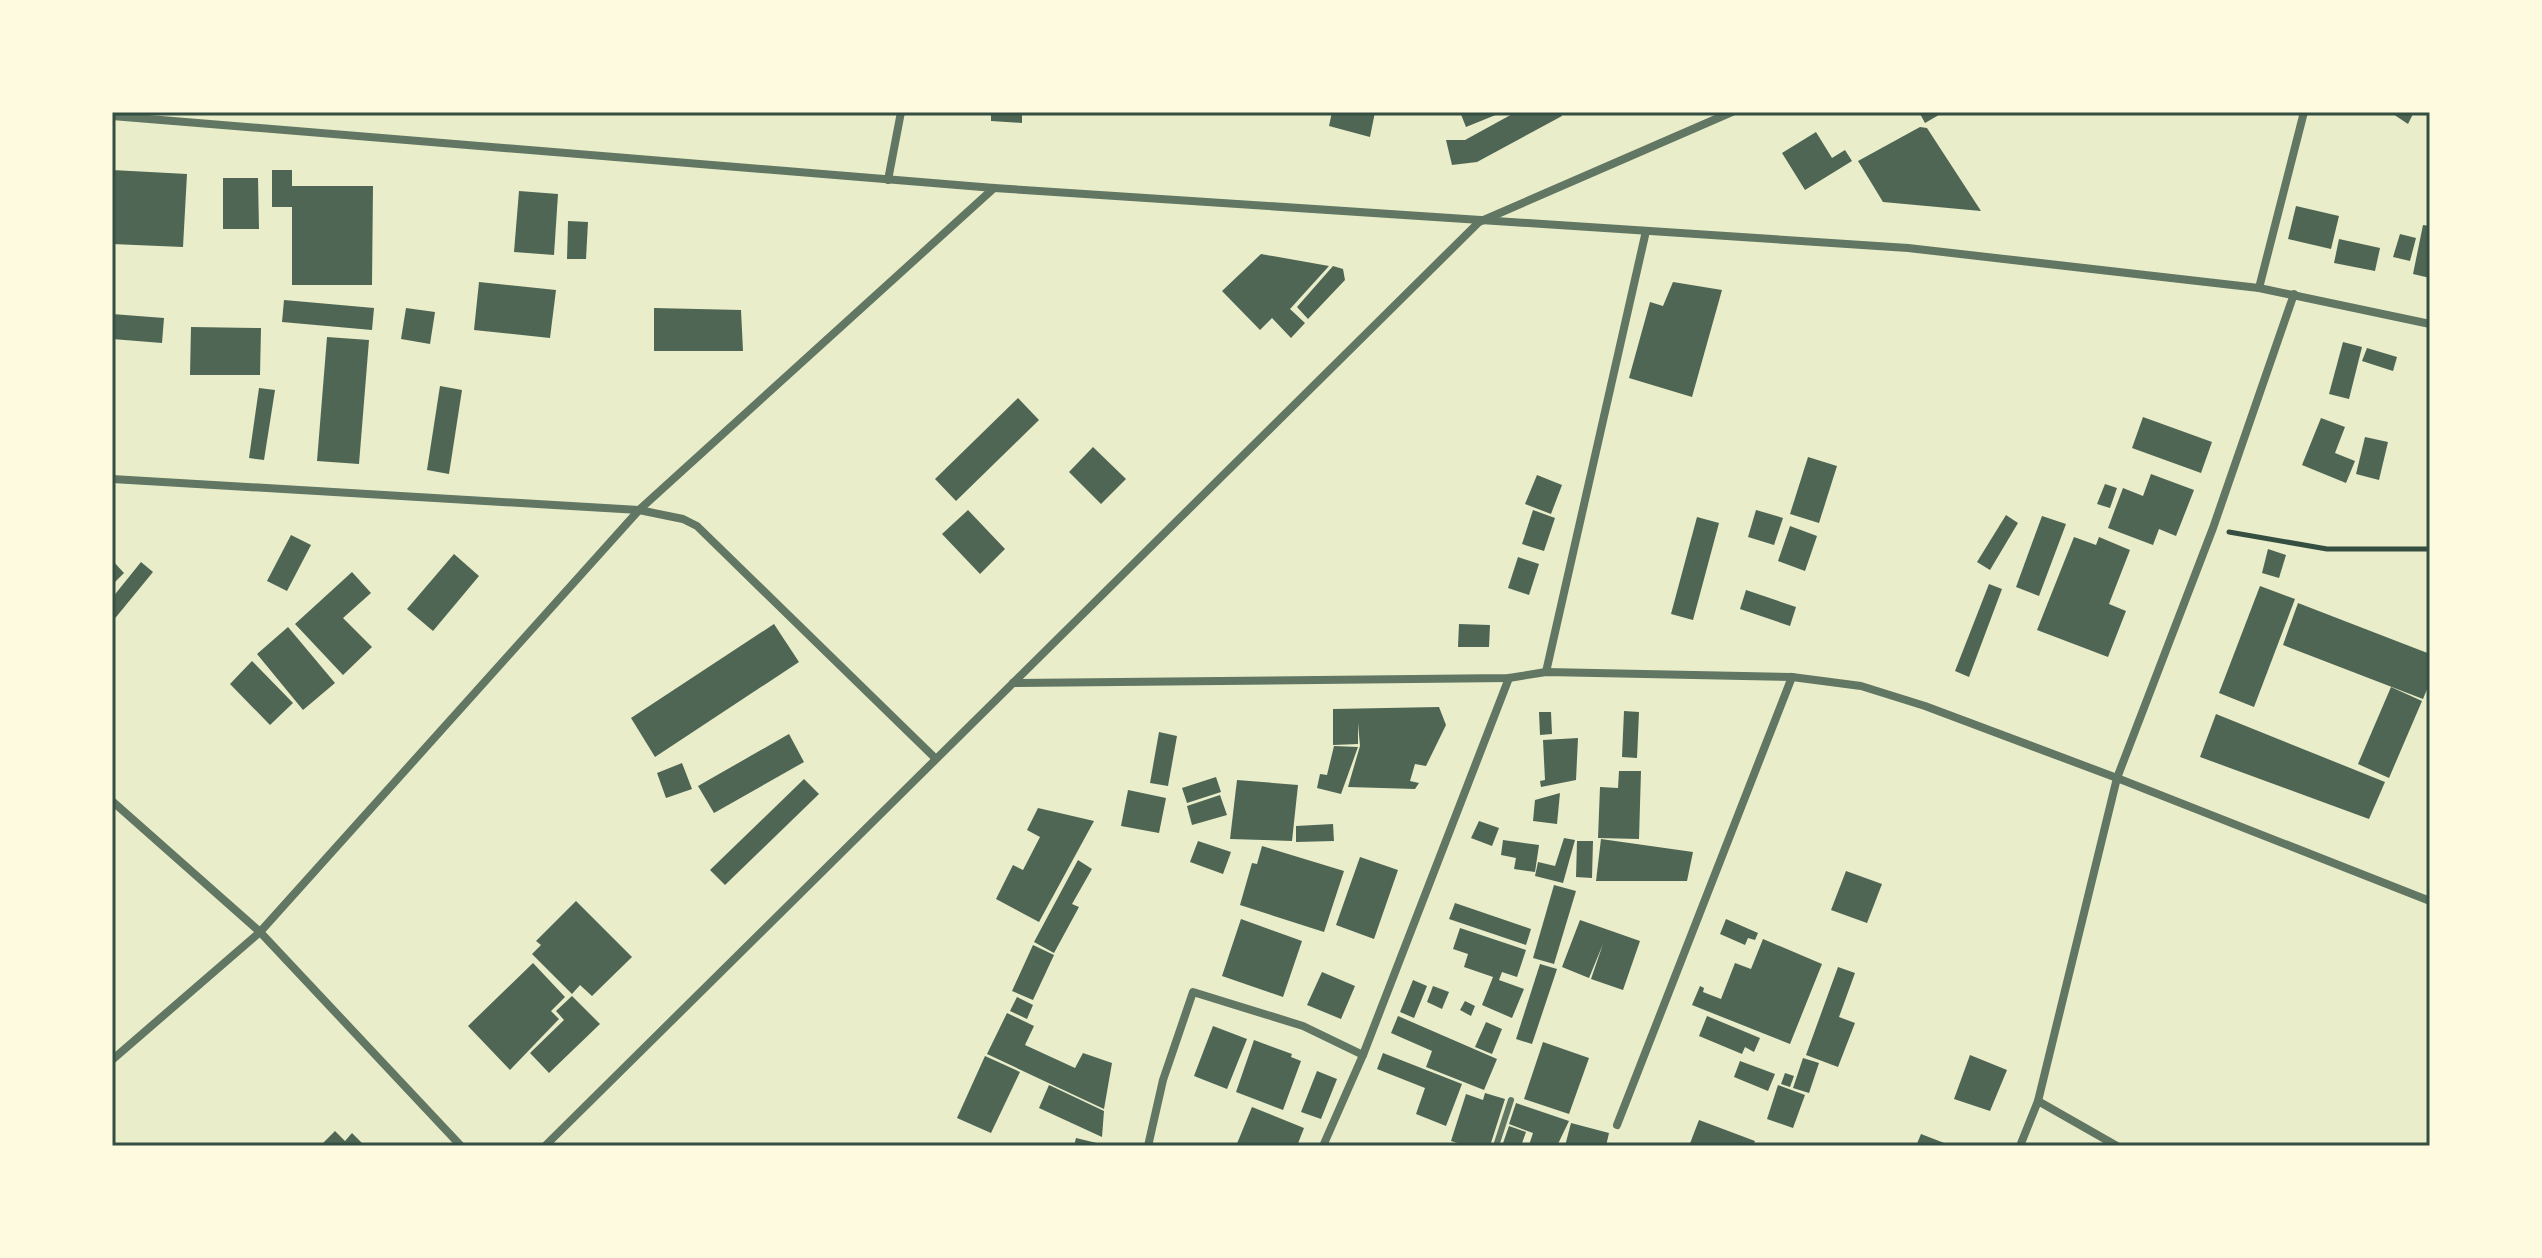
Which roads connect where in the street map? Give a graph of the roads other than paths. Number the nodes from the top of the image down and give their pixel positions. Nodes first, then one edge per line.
1 (901, 112) edge
2 (1732, 112) edge
3 (2304, 112) edge
4 (136, 115) edge
5 (112, 116) edge
6 (888, 180) junction
7 (994, 188) junction
8 (1479, 222) junction
9 (1646, 231) junction
10 (2259, 288) junction
11 (2294, 294) junction
12 (2430, 324) edge
13 (112, 479) edge
14 (639, 510) junction
15 (1546, 672) junction
16 (1792, 677) junction
17 (1509, 678) junction
18 (1012, 683) junction
19 (935, 758) junction
20 (2117, 778) junction
21 (112, 801) edge
22 (2430, 901) edge
23 (260, 932) junction
24 (1363, 1055) junction
25 (112, 1060) edge
26 (1511, 1100) dead end
27 (2038, 1101) junction
28 (1617, 1125) dead end
29 (461, 1146) edge
30 (545, 1146) edge
31 (1148, 1146) edge
32 (1323, 1146) edge
33 (1496, 1146) edge
34 (2020, 1146) edge
35 (2117, 1146) edge

1 - 6 street
2 - 8 street
3 - 10 street
4 - 5 street
4 - 6 street
6 - 7 street
7 - 8 street
7 - 14 street
8 - 9 street
8 - 18 street
9 - 10 street
9 - 15 street
10 - 11 street
11 - 12 street
11 - 20 street
13 - 14 street
14 - 19 street
14 - 23 street
15 - 16 street
15 - 17 street
16 - 20 street
16 - 28 street
17 - 18 street
17 - 24 street
18 - 19 street
19 - 30 street
20 - 22 street
20 - 27 street
21 - 23 street
23 - 25 street
23 - 29 street
24 - 31 street
24 - 32 street
26 - 33 lane
27 - 34 street
27 - 35 street

